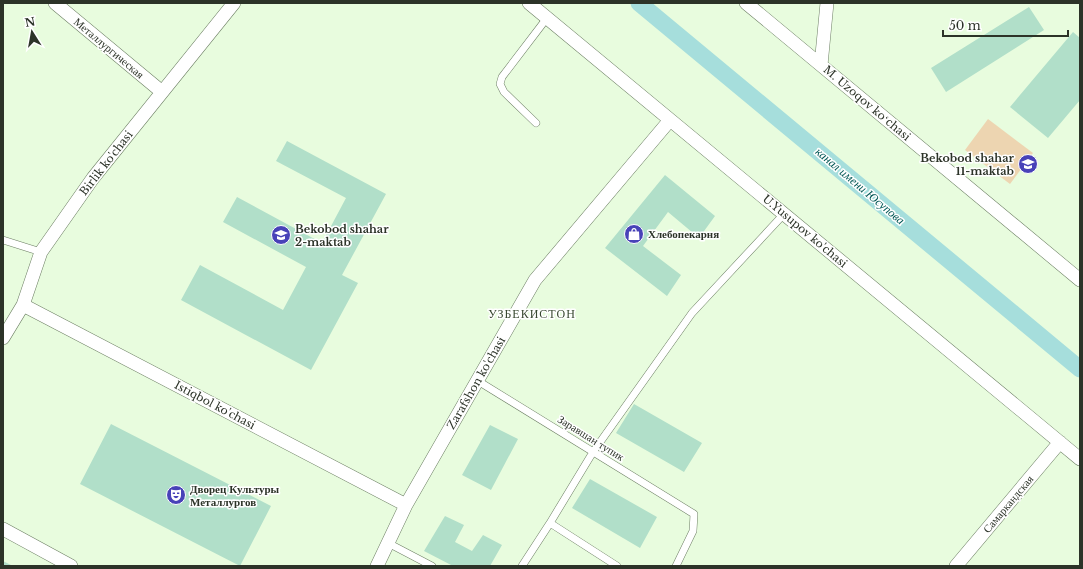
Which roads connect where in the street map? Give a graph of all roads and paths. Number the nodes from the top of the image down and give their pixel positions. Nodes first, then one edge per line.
1 (55, 3) edge
2 (234, 3) edge
3 (529, 3) edge
4 (746, 3) edge
5 (827, 3) edge
6 (548, 18) junction
7 (821, 65) junction
8 (162, 92) junction
9 (670, 120) junction
10 (536, 123) dead end
11 (784, 214) junction
12 (3, 240) edge
13 (41, 252) junction
14 (1080, 280) edge
15 (24, 305) junction
16 (3, 338) edge
17 (478, 381) junction
18 (1060, 442) junction
19 (593, 452) junction
20 (1080, 459) edge
21 (406, 505) junction
22 (550, 523) junction
23 (3, 529) edge
24 (388, 543) junction
25 (72, 566) edge
26 (377, 566) edge
27 (432, 566) edge
28 (522, 566) edge
29 (618, 566) edge
30 (676, 566) edge
31 (956, 566) edge

1 - 8 street, Металлургическая
2 - 8 street, Birlik ko'chasi
3 - 6 street, U.Yusupov ko'chasi
4 - 7 street, M. Uzoqov koʻchasi
5 - 7 street
6 - 9 street, U.Yusupov ko'chasi
6 - 10 lane
7 - 14 street, M. Uzoqov koʻchasi
8 - 13 street, Birlik ko'chasi
9 - 11 street, U.Yusupov ko'chasi
9 - 17 street, Zarafshon ko'chasi
11 - 18 street, U.Yusupov ko'chasi
11 - 19 lane
12 - 13 lane
13 - 15 street, Birlik ko'chasi
15 - 16 street, Birlik ko'chasi
15 - 21 street, Istiqbol ko'chasi
17 - 19 lane, Заравшан тупик
17 - 21 street, Zarafshon ko'chasi
18 - 20 street, U.Yusupov ko'chasi
18 - 31 street, Самаркандская
19 - 22 lane
19 - 30 lane, Заравшан тупик
21 - 24 street, Zarafshon ko'chasi
22 - 28 lane
22 - 29 lane
23 - 25 street
24 - 26 street, Zarafshon ko'chasi
24 - 27 lane

